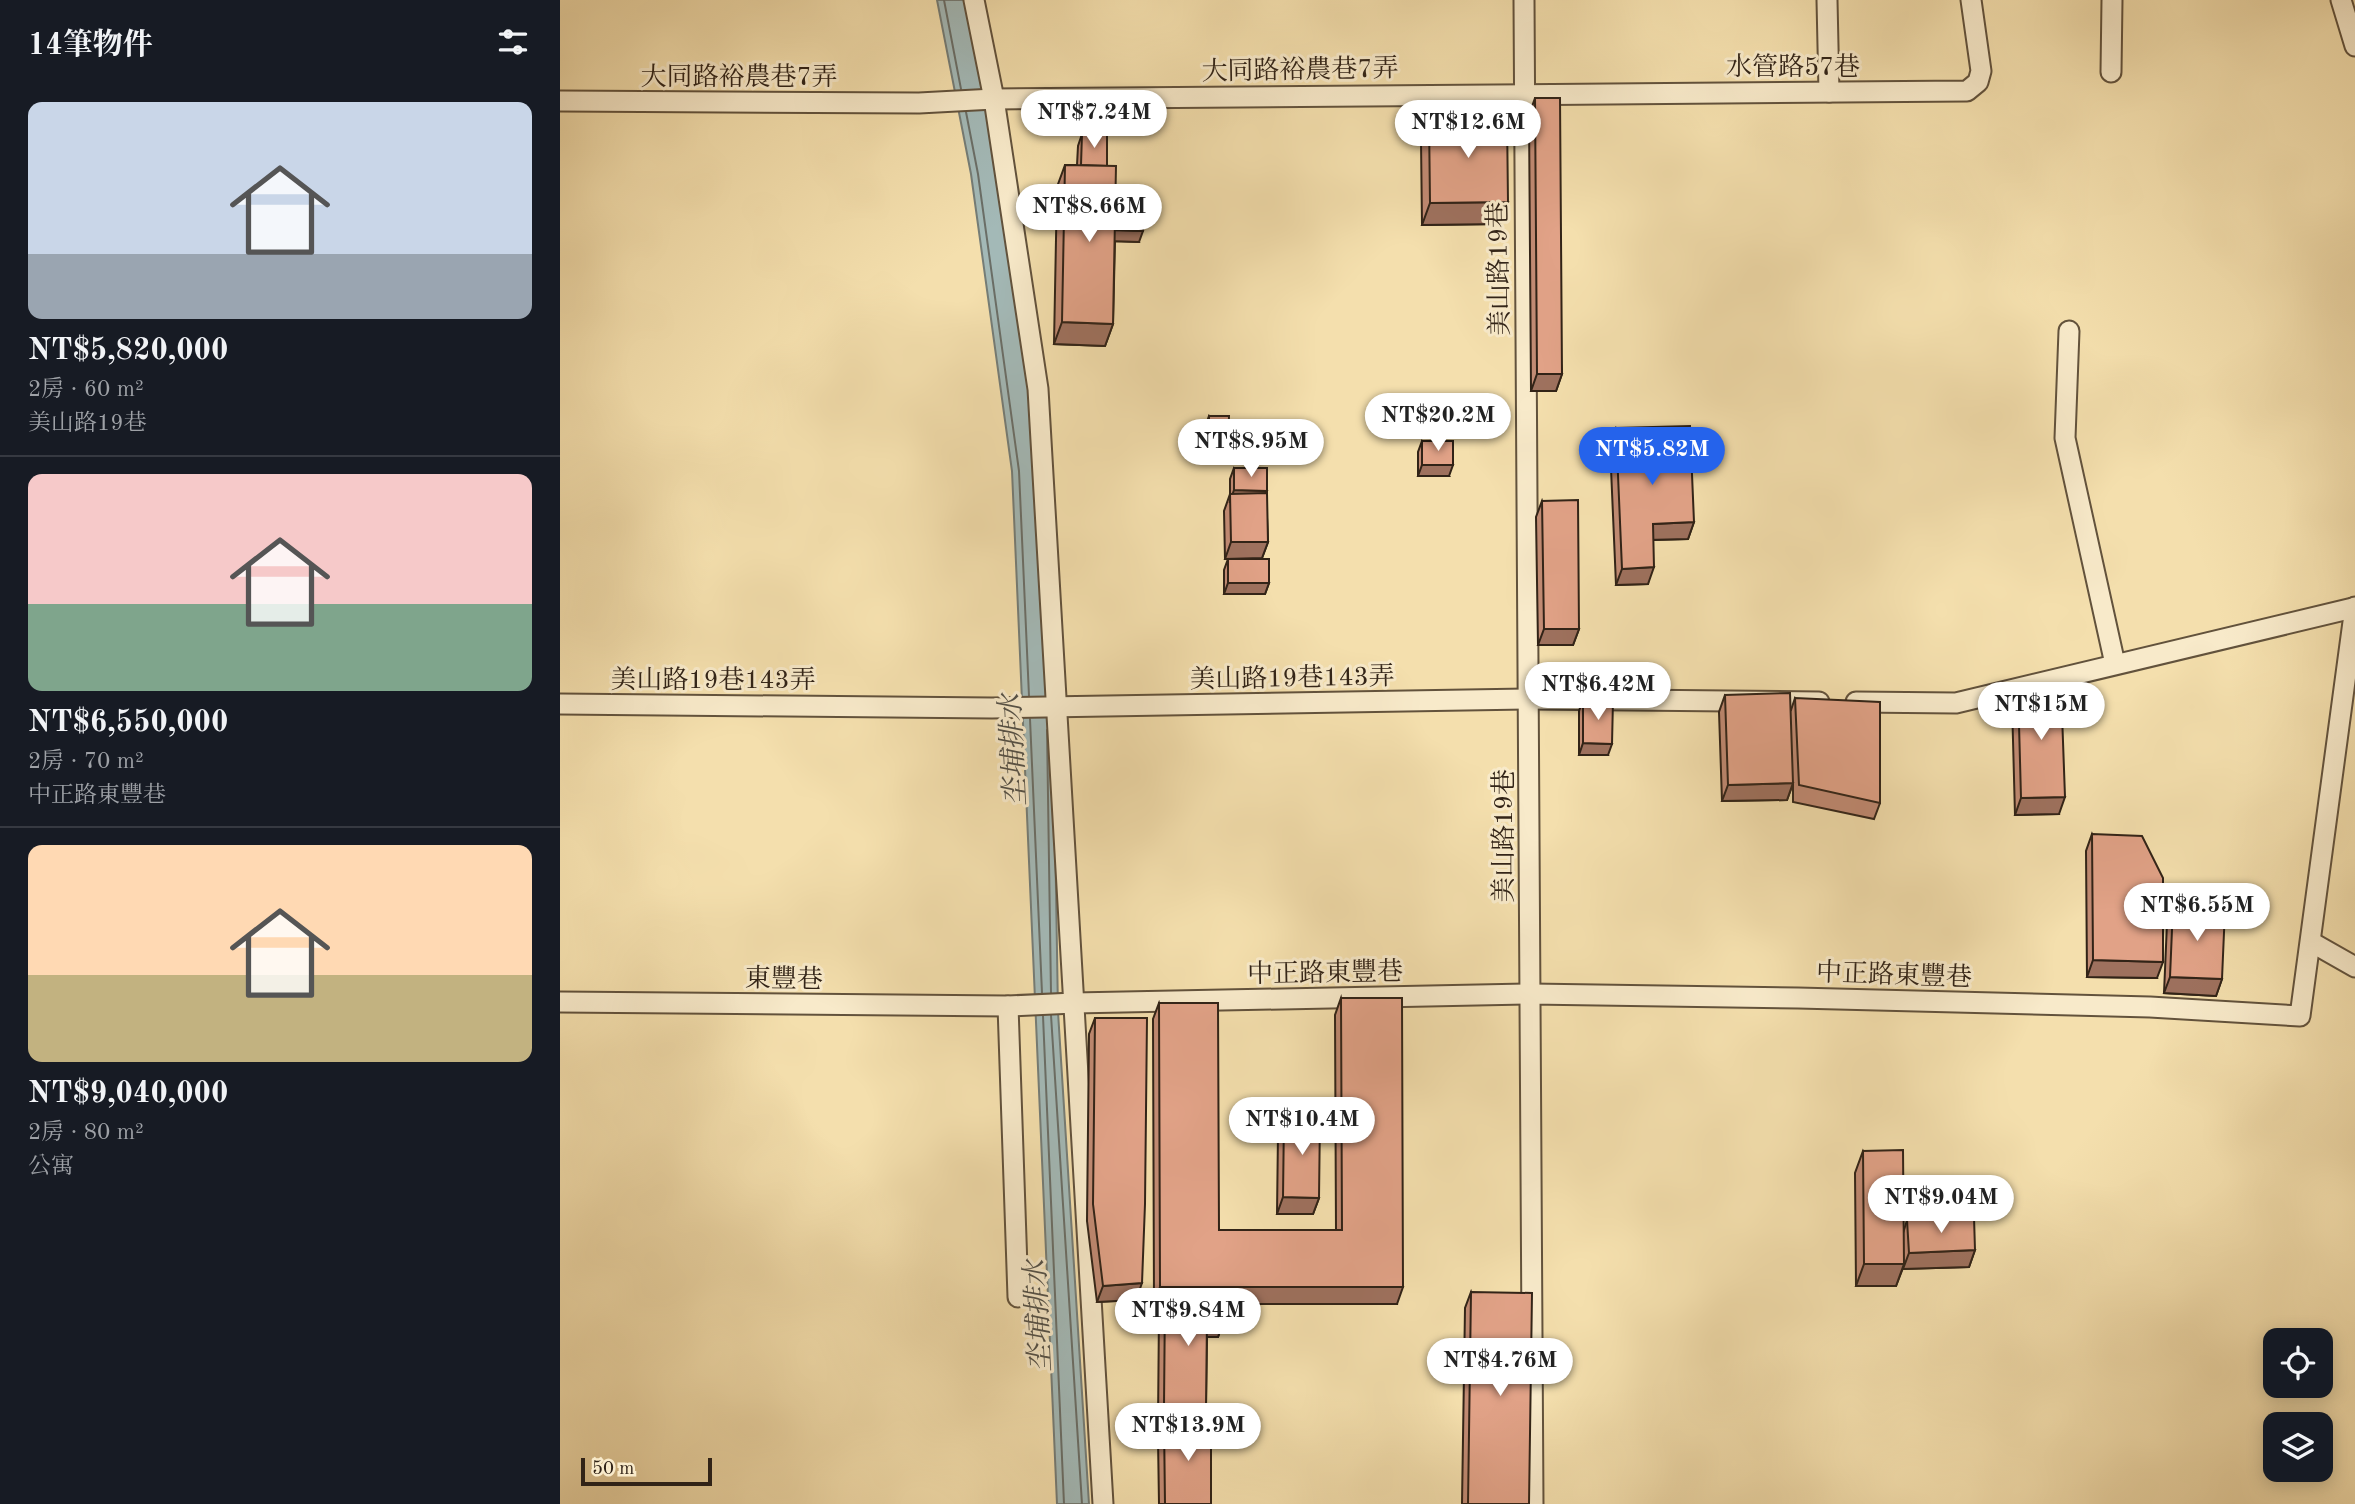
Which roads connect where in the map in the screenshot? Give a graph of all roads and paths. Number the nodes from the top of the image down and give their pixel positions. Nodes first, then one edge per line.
1 (974, 0) edge
2 (1524, 0) edge
3 (1827, 0) edge
4 (1971, 0) edge
5 (2112, 0) edge
6 (2341, 0) edge
7 (2355, 46) edge
8 (2111, 72) dead end
9 (1829, 92) junction
10 (1523, 93) junction
11 (994, 99) junction
12 (560, 101) edge
13 (2069, 331) dead end
14 (2354, 608) edge
15 (2115, 664) junction
16 (1528, 699) junction
17 (560, 704) edge
18 (1058, 707) junction
19 (2311, 942) junction
20 (2355, 967) edge
21 (1531, 994) junction
22 (560, 1002) edge
23 (1074, 1003) junction
24 (1008, 1006) junction
25 (1018, 1297) dead end
26 (1103, 1504) edge
27 (1533, 1504) edge

1 - 11 street
2 - 10 street, 美山路19巷
3 - 9 street
4 - 9 street, 水管路57巷
5 - 8 street
6 - 7 street
9 - 10 street, 水管路57巷
10 - 11 street, 大同路裕農巷7弄
10 - 16 street, 美山路19巷
11 - 12 street, 大同路裕農巷7弄
11 - 18 street
13 - 15 street
14 - 15 street, 中正路東豐巷
14 - 19 street, 中正路東豐巷
15 - 16 street, 中正路東豐巷
16 - 18 street, 美山路19巷143弄
16 - 21 street, 美山路19巷
17 - 18 street, 美山路19巷143弄
18 - 23 street
19 - 20 street
19 - 21 street, 中正路東豐巷
21 - 23 street, 中正路東豐巷
21 - 27 street, 美山路19巷
22 - 24 street, 東豐巷
23 - 24 street, 中正路東豐巷
23 - 26 street
24 - 25 street

